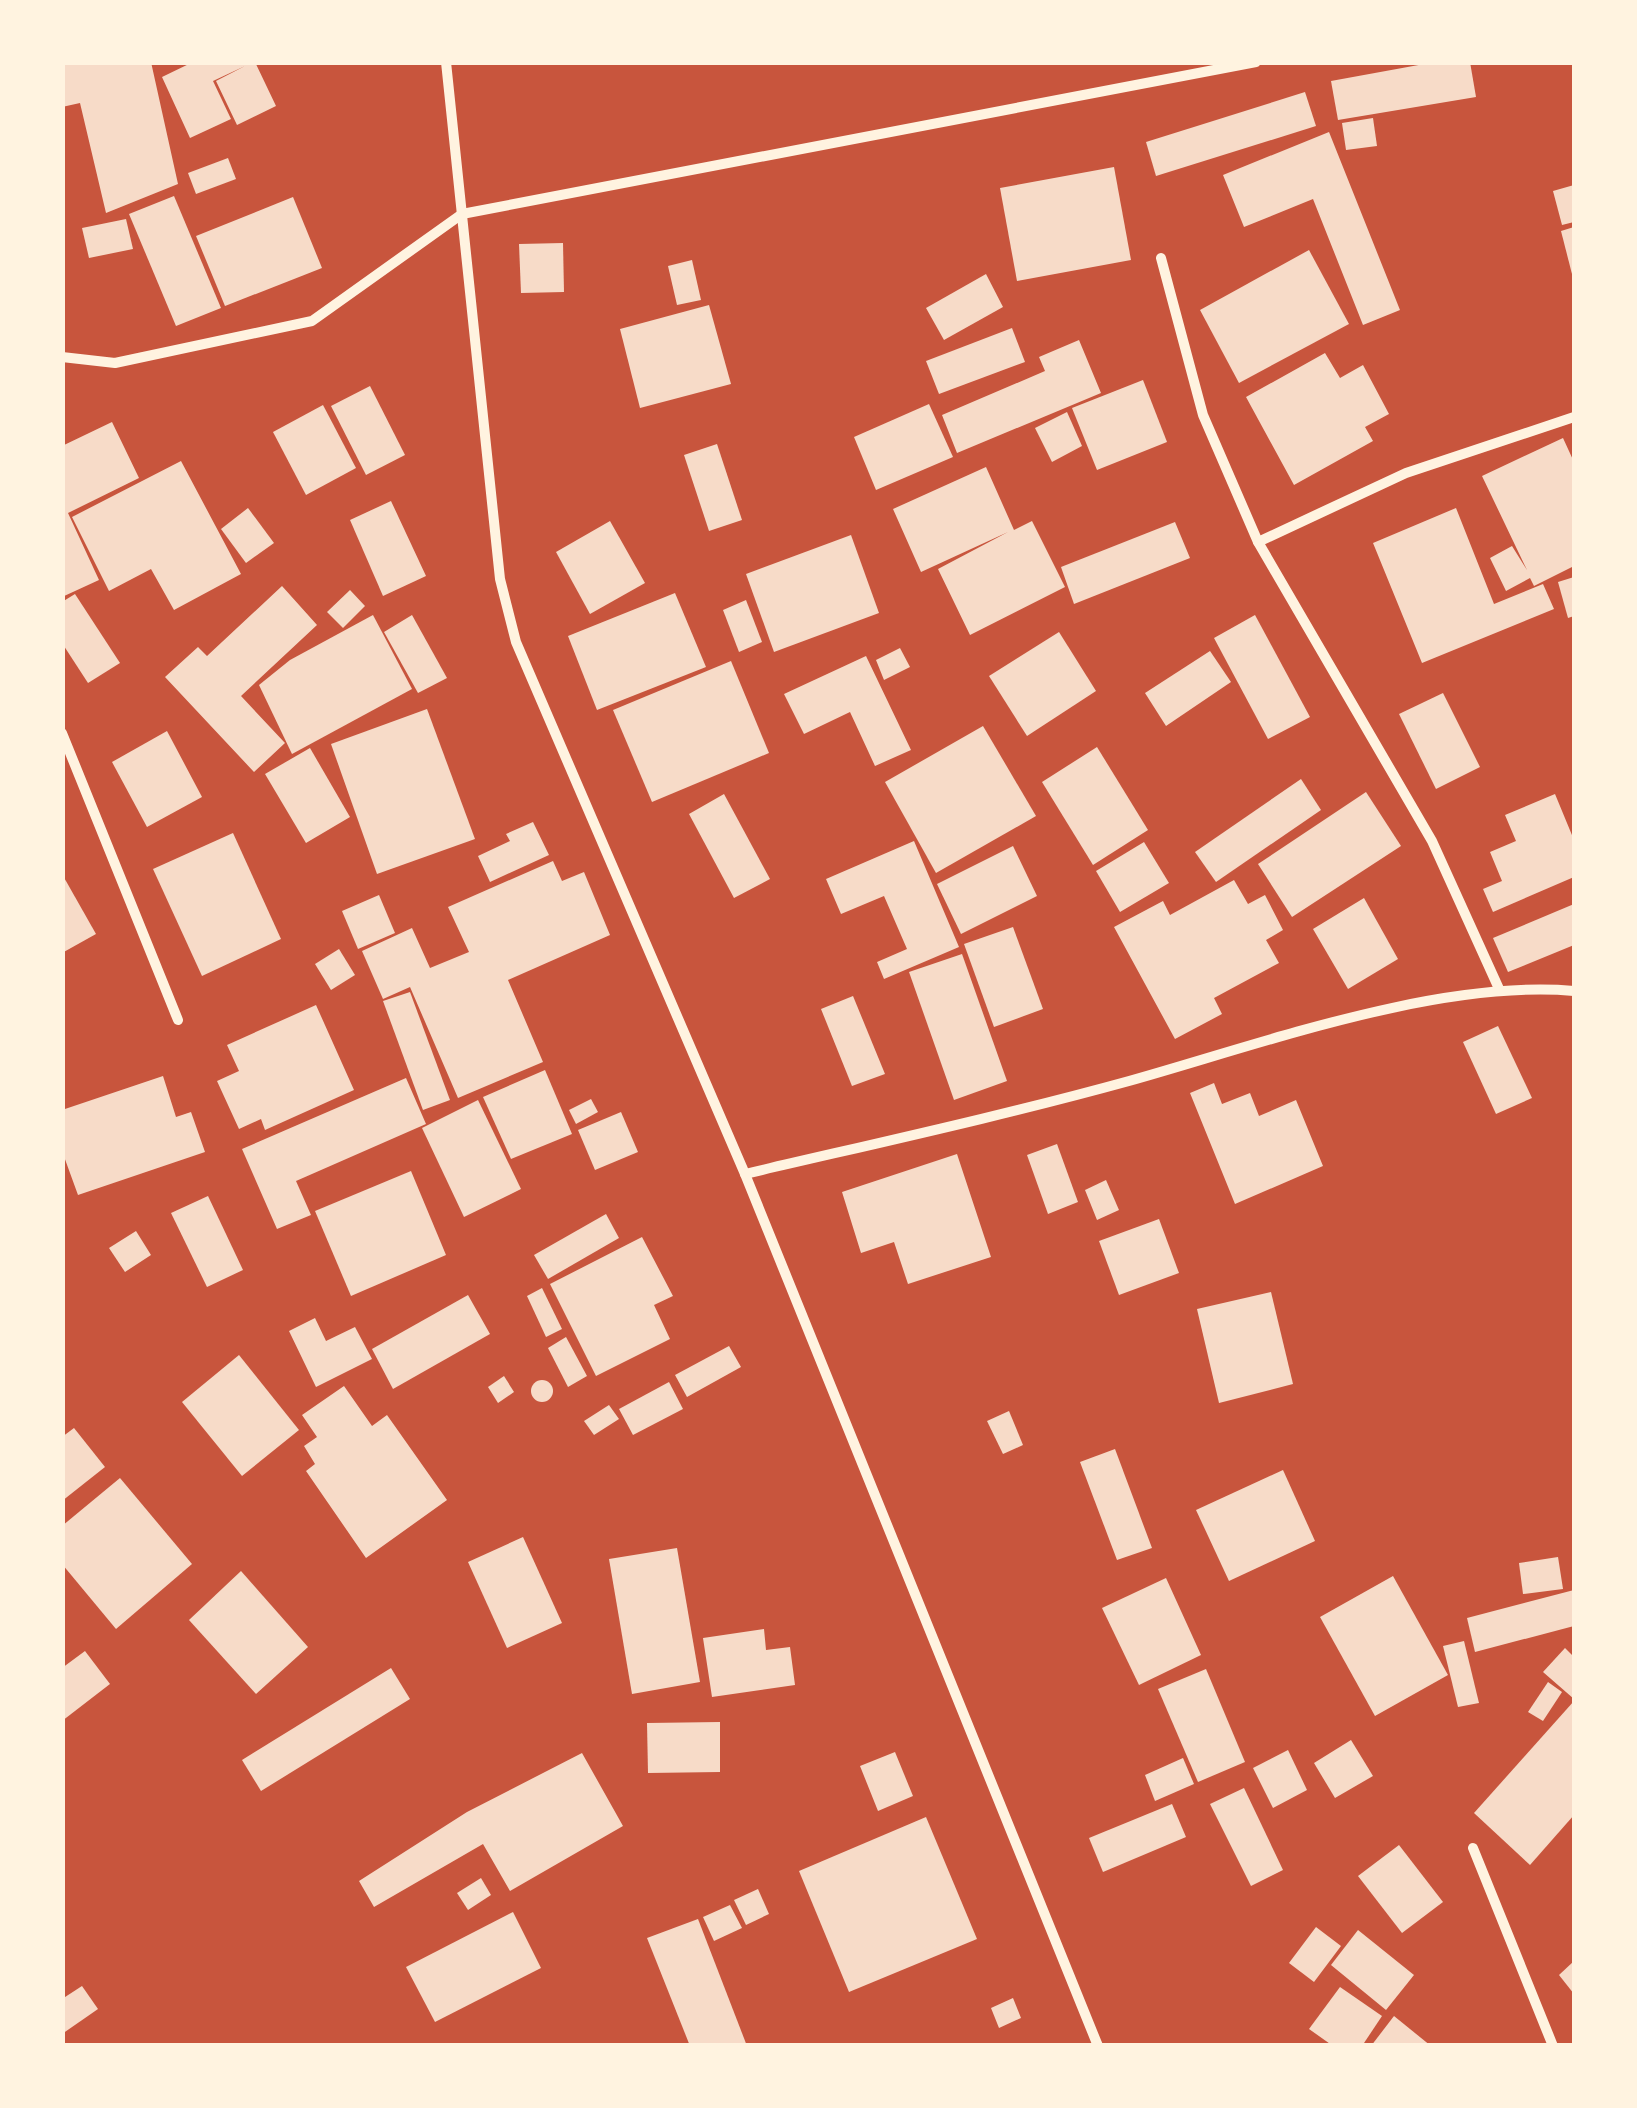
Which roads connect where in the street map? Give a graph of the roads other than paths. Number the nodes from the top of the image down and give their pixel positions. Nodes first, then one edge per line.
1 (446, 62) edge
2 (1256, 62) edge
3 (462, 214) junction
4 (1161, 258) dead end
5 (62, 356) edge
6 (1574, 417) edge
7 (1258, 542) junction
8 (62, 734) edge
9 (1500, 990) junction
10 (1574, 992) edge
11 (178, 1020) dead end
12 (745, 1174) junction
13 (1473, 1848) dead end
14 (1098, 2046) edge
15 (1552, 2046) edge

1 - 3 street
2 - 3 street
3 - 5 street
3 - 12 street
4 - 7 street
6 - 7 street
7 - 9 street
8 - 11 street
9 - 10 street
9 - 12 street
12 - 14 street
13 - 15 street

